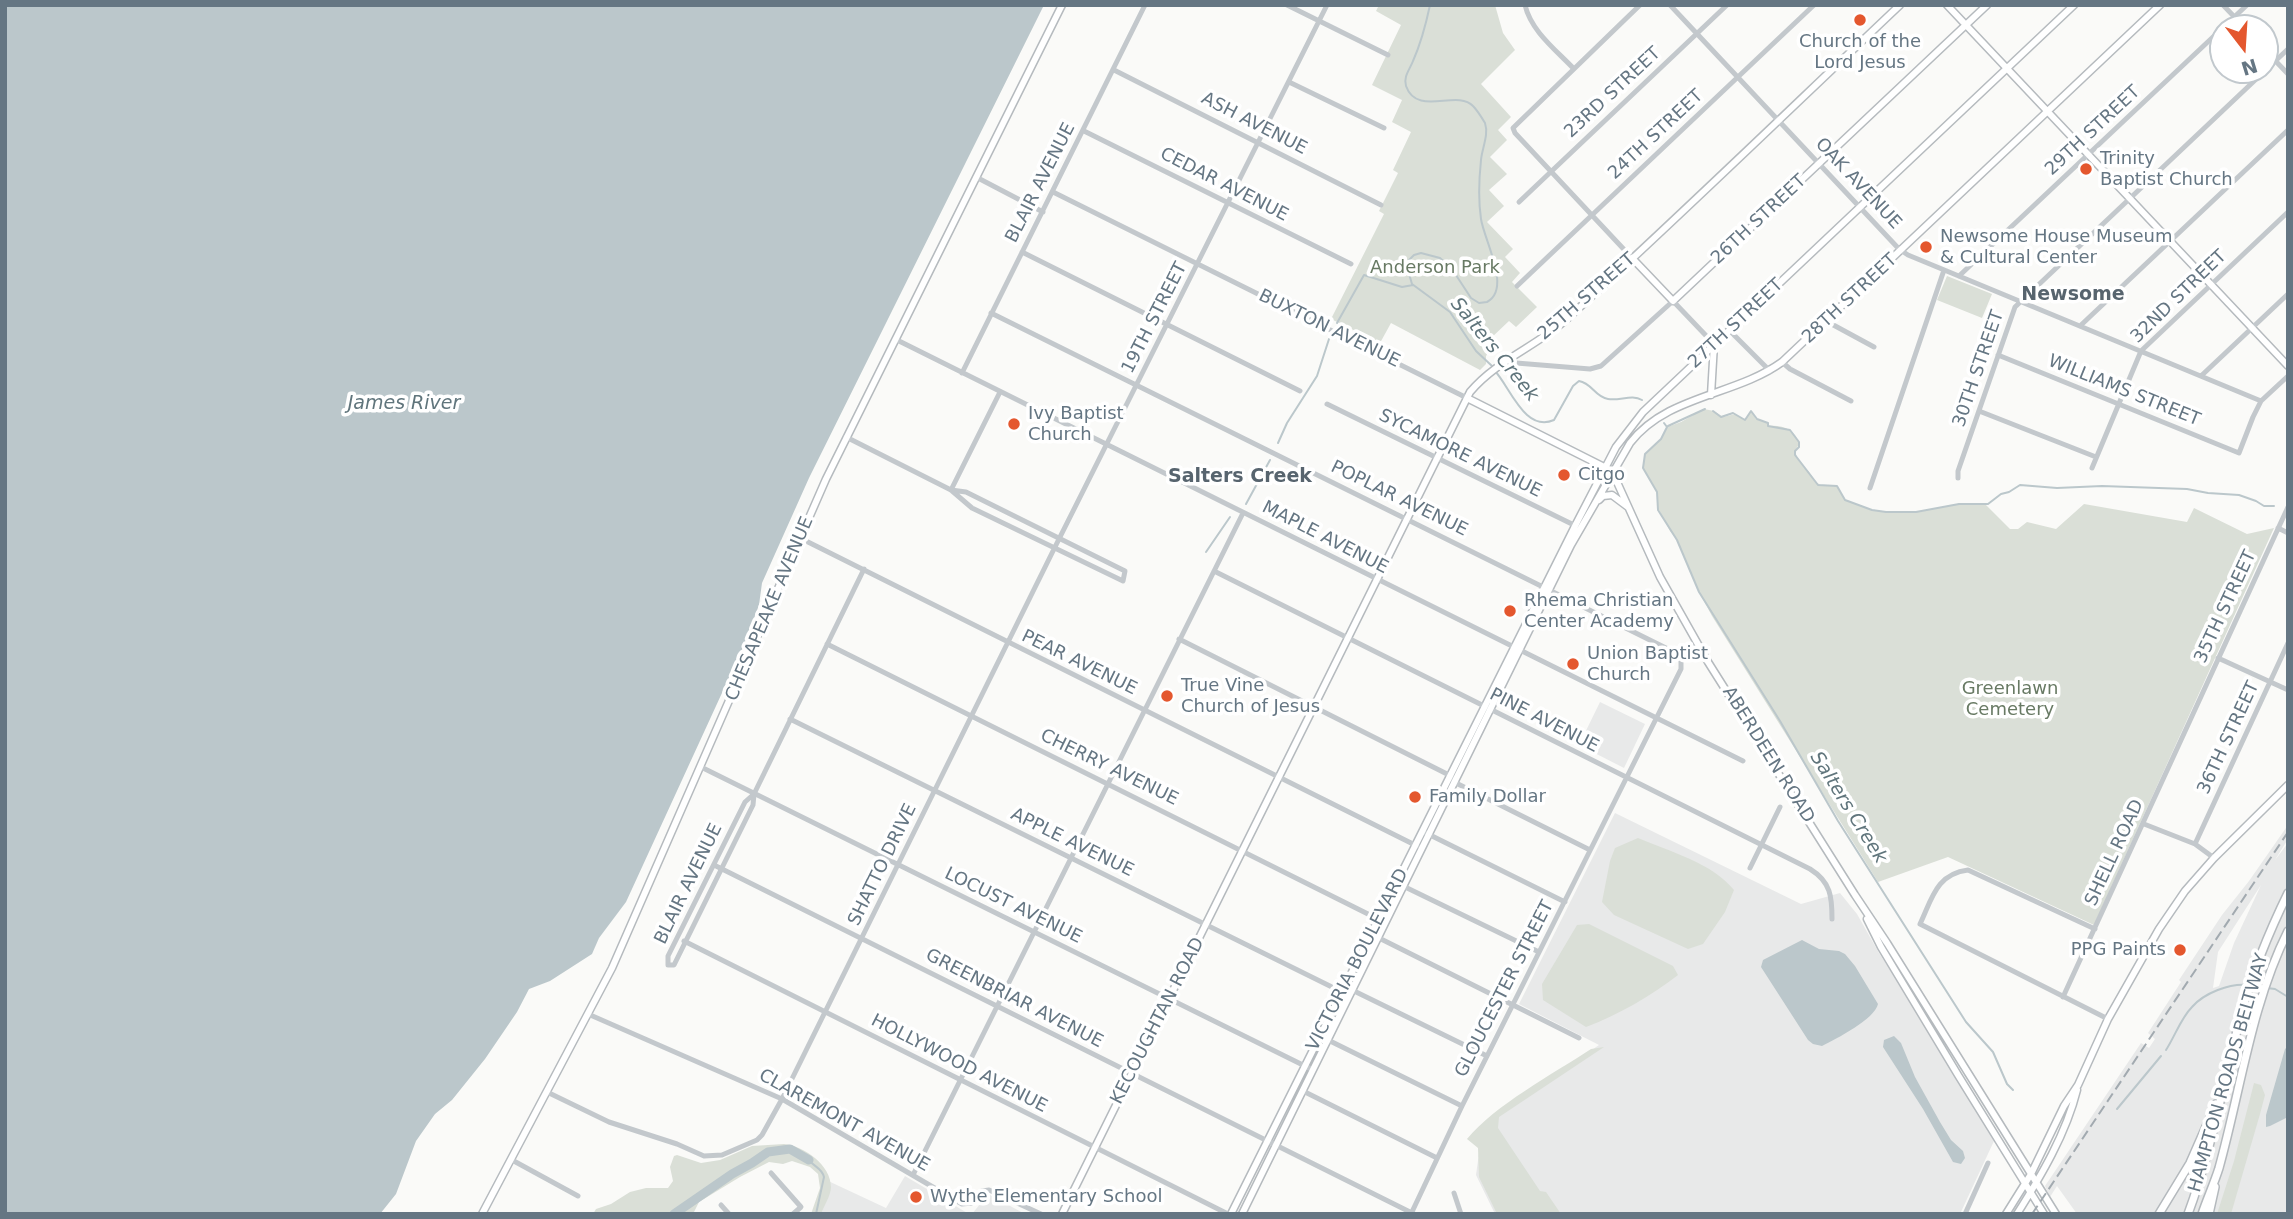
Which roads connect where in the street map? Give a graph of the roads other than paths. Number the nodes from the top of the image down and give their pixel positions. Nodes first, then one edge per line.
1 (1062, 5) edge
2 (1287, 5) edge
3 (1327, 5) edge
4 (1525, 5) edge
5 (1640, 5) edge
6 (1670, 5) edge
7 (1727, 5) edge
8 (1814, 5) edge
9 (1900, 5) edge
10 (1947, 5) edge
11 (1987, 5) edge
12 (2074, 5) edge
13 (2161, 5) edge
14 (1136, 6) edge
15 (1144, 7) edge
16 (1319, 21) junction
17 (1966, 25) junction
18 (1697, 34) junction
19 (2209, 41) edge
20 (1388, 55) dead end
21 (2007, 68) junction
22 (1574, 69) junction
23 (1114, 70) junction
24 (1738, 77) junction
25 (1289, 82) junction
26 (2250, 84) edge
27 (2048, 112) junction
28 (1779, 120) junction
29 (1384, 128) dead end
30 (2288, 130) edge
31 (1084, 131) junction
32 (1258, 142) junction
33 (2088, 155) junction
34 (1820, 163) junction
35 (1550, 172) junction
36 (976, 177) junction
37 (1053, 192) junction
38 (2129, 198) junction
39 (1518, 202) dead end
40 (1228, 204) junction
41 (1381, 205) dead end
42 (1860, 207) junction
43 (1043, 212) junction
44 (2288, 212) edge
45 (1591, 215) junction
46 (2170, 241) junction
47 (1901, 250) junction
48 (1022, 252) junction
49 (1632, 258) junction
50 (1351, 264) dead end
51 (1198, 265) junction
52 (1944, 270) junction
53 (1959, 276) junction
54 (2211, 284) junction
55 (1517, 286) dead end
56 (2288, 294) edge
57 (1673, 301) junction
58 (2019, 302) junction
59 (992, 313) junction
60 (1826, 321) junction
61 (1167, 324) junction
62 (2080, 326) junction
63 (2251, 328) junction
64 (1729, 330) junction
65 (895, 339) junction
66 (1714, 344) junction
67 (1874, 346) dead end
68 (2141, 351) junction
69 (1998, 355) junction
70 (1782, 362) junction
71 (1502, 364) junction
72 (2288, 366) edge
73 (1770, 371) junction
74 (962, 373) junction
75 (2201, 376) junction
76 (2288, 376) edge
77 (1137, 384) junction
78 (1300, 391) dead end
79 (1000, 392) junction
80 (1711, 395) junction
81 (1467, 398) junction
82 (1851, 401) dead end
83 (2261, 401) junction
84 (2118, 403) junction
85 (1328, 404) dead end
86 (1979, 411) junction
87 (846, 438) junction
88 (1107, 444) junction
89 (2096, 457) junction
90 (1438, 459) junction
91 (2092, 468) dead end
92 (1609, 469) junction
93 (1958, 478) dead end
94 (1870, 488) dead end
95 (951, 490) junction
96 (1595, 504) junction
97 (2288, 507) edge
98 (1628, 508) junction
99 (1010, 513) junction
100 (1243, 513) junction
101 (1408, 519) junction
102 (1006, 525) junction
103 (1578, 527) junction
104 (2278, 528) junction
105 (2288, 533) edge
106 (800, 538) junction
107 (1060, 538) junction
108 (1054, 549) junction
109 (864, 569) junction
110 (1213, 571) junction
111 (1378, 581) junction
112 (1547, 588) junction
113 (1179, 639) junction
114 (1348, 639) junction
115 (1009, 643) junction
116 (2288, 643) edge
117 (827, 644) junction
118 (1517, 649) junction
119 (2218, 658) junction
120 (2270, 682) junction
121 (2288, 690) edge
122 (1315, 707) junction
123 (1487, 708) junction
124 (1144, 710) junction
125 (971, 716) junction
126 (1656, 718) junction
127 (790, 719) junction
128 (2190, 719) joint
129 (1743, 761) dead end
130 (701, 767) junction
131 (1280, 778) junction
132 (1626, 778) junction
133 (1452, 779) junction
134 (1108, 783) junction
135 (2288, 785) edge
136 (935, 790) junction
137 (754, 793) junction
138 (1780, 807) dead end
139 (2144, 824) junction
140 (1254, 828) joint
141 (1426, 833) junction
142 (2195, 844) junction
143 (1761, 845) junction
144 (1419, 847) junction
145 (1243, 850) junction
146 (1590, 850) junction
147 (1071, 857) junction
148 (2214, 858) junction
149 (714, 865) junction
150 (898, 865) junction
151 (1750, 868) dead end
152 (721, 869) junction
153 (1403, 886) junction
154 (2288, 893) edge
155 (1855, 895) junction
156 (1565, 902) junction
157 (1378, 919) junction
158 (1832, 919) dead end
159 (1206, 925) junction
160 (2095, 929) junction
161 (2288, 931) edge
162 (1034, 932) junction
163 (678, 938) junction
164 (862, 938) junction
165 (1378, 938) junction
166 (685, 942) junction
167 (1539, 952) junction
168 (1353, 989) junction
169 (1342, 993) junction
170 (2063, 997) junction
171 (1169, 999) junction
172 (1513, 1005) junction
173 (997, 1007) junction
174 (824, 1012) junction
175 (588, 1014) junction
176 (2108, 1019) junction
177 (1579, 1038) dead end
178 (1328, 1040) junction
179 (1487, 1056) junction
180 (1305, 1066) junction
181 (1313, 1070) junction
182 (1132, 1073) junction
183 (961, 1080) junction
184 (2078, 1085) junction
185 (2224, 1087) junction
186 (1303, 1091) junction
187 (547, 1092) junction
188 (782, 1099) junction
189 (1462, 1106) junction
190 (1267, 1141) junction
191 (1275, 1145) junction
192 (1095, 1147) junction
193 (1437, 1158) junction
194 (512, 1160) junction
195 (1988, 1163) dead end
196 (2218, 1172) junction
197 (771, 1173) dead end
198 (2031, 1174) junction
199 (913, 1175) junction
200 (2036, 1182) junction
201 (2026, 1184) junction
202 (2031, 1191) junction
203 (1454, 1193) dead end
204 (579, 1196) dead end
205 (721, 1205) dead end
206 (1412, 1213) edge
207 (482, 1214) edge
208 (729, 1214) edge
209 (793, 1214) edge
210 (1041, 1214) edge
211 (1062, 1214) edge
212 (1230, 1214) edge
213 (1242, 1214) edge
214 (1461, 1214) edge
215 (1965, 1214) edge
216 (2006, 1214) edge
217 (2017, 1214) edge
218 (2044, 1214) edge
219 (2056, 1214) edge
220 (2159, 1214) edge
221 (2188, 1214) edge
222 (2202, 1214) edge
223 (2209, 1214) edge

1 - 36 main road, CHESAPEAKE AVENUE
2 - 16 street
3 - 16 street, 19TH STREET
4 - 22 street
5 - 22 street
6 - 18 street, OAK AVENUE
7 - 18 street, 23RD STREET
8 - 24 street, 24TH STREET
9 - 28 main road, 25TH STREET
10 - 17 main road
11 - 17 main road, 26TH STREET
12 - 21 main road, 27TH STREET
13 - 27 main road, 28TH STREET
14 - 15 street
15 - 23 street, BLAIR AVENUE
16 - 20 street
16 - 25 street, 19TH STREET
17 - 21 main road
17 - 34 main road, 26TH STREET
18 - 24 street, OAK AVENUE
18 - 35 street, 23RD STREET
19 - 33 street, 29TH STREET
21 - 27 main road
21 - 42 main road, 27TH STREET
22 - 35 street
23 - 31 street, BLAIR AVENUE
23 - 32 street, ASH AVENUE
24 - 28 street, OAK AVENUE
24 - 45 street, 24TH STREET
25 - 29 street
25 - 32 street, 19TH STREET
26 - 38 street, 30TH STREET
27 - 33 main road
27 - 47 main road, 28TH STREET
28 - 34 street, OAK AVENUE
28 - 49 main road, 25TH STREET
30 - 46 street
31 - 37 street, BLAIR AVENUE
31 - 40 street, CEDAR AVENUE
32 - 40 street, 19TH STREET
32 - 41 street, ASH AVENUE
33 - 38 main road
33 - 53 street, 29TH STREET
34 - 42 street, OAK AVENUE
34 - 57 main road, 26TH STREET
35 - 39 street, 23RD STREET
35 - 45 street
36 - 43 street
36 - 65 main road, CHESAPEAKE AVENUE
37 - 43 street, BLAIR AVENUE
37 - 51 street, BUXTON AVENUE
38 - 46 main road
38 - 58 street, 30TH STREET
40 - 50 street, CEDAR AVENUE
40 - 51 street, 19TH STREET
42 - 47 street, OAK AVENUE
42 - 64 main road, 27TH STREET
43 - 48 street, BLAIR AVENUE
44 - 54 street, 32ND STREET
45 - 49 street
45 - 55 street, 24TH STREET
46 - 54 main road
46 - 62 street
47 - 52 street, OAK AVENUE
47 - 60 main road, 28TH STREET
48 - 59 street, BLAIR AVENUE
48 - 61 street
49 - 57 main road
49 - 71 main road, 25TH STREET
51 - 61 street, 19TH STREET
51 - 81 street, BUXTON AVENUE
52 - 53 street, OAK AVENUE
52 - 94 street
53 - 58 street, OAK AVENUE
54 - 63 main road
54 - 68 street, 32ND STREET
56 - 63 street
57 - 66 street
57 - 71 street, 26TH STREET
58 - 62 street, OAK AVENUE
58 - 69 street, 30TH STREET
59 - 74 street, BLAIR AVENUE
59 - 77 street, POPLAR AVENUE
60 - 67 street
60 - 70 main road, 28TH STREET
61 - 77 street, 19TH STREET
61 - 78 street
62 - 68 street, OAK AVENUE
63 - 72 main road
63 - 75 street
64 - 66 main road, 27TH STREET
64 - 73 street
65 - 74 street, MAPLE AVENUE
65 - 87 main road, CHESAPEAKE AVENUE
66 - 80 main road
66 - 92 main road, 27TH STREET
68 - 75 street, OAK AVENUE
68 - 84 street, 32ND STREET
69 - 84 street, WILLIAMS STREET
69 - 86 street, 30TH STREET
70 - 73 main road, 28TH STREET
70 - 82 street
71 - 81 main road, 25TH STREET
73 - 80 main road, 28TH STREET
74 - 79 street, MAPLE AVENUE
75 - 83 street, OAK AVENUE
76 - 83 street
77 - 88 street, 19TH STREET
77 - 101 street, POPLAR AVENUE
79 - 88 street, MAPLE AVENUE
79 - 95 street
80 - 92 main road, 28TH STREET
81 - 90 main road, 25TH STREET
81 - 92 main road, BUXTON AVENUE
83 - 84 street, WILLIAMS STREET
84 - 89 street, 32ND STREET
85 - 90 street, SYCAMORE AVENUE
86 - 89 street
86 - 93 street, 30TH STREET
87 - 95 street
87 - 106 main road, CHESAPEAKE AVENUE
88 - 100 street, MAPLE AVENUE
88 - 107 street, 19TH STREET
89 - 91 street, 32ND STREET
90 - 101 main road, 25TH STREET
90 - 103 street, SYCAMORE AVENUE
92 - 96 main road, 27TH STREET
92 - 98 main road, ABERDEEN ROAD
92 - 103 main road, 27TH STREET
95 - 99 street
95 - 102 street
96 - 98 main road
96 - 103 main road, 27TH STREET
97 - 104 street, 35TH STREET
98 - 155 main road, ABERDEEN ROAD
99 - 102 street
99 - 107 street
100 - 110 street
100 - 111 street, MAPLE AVENUE
101 - 111 main road, 25TH STREET
101 - 112 street, POPLAR AVENUE
102 - 108 street
103 - 112 main road, 27TH STREET
104 - 105 street
104 - 119 street, 35TH STREET
106 - 109 street, PEAR AVENUE
106 - 130 main road, CHESAPEAKE AVENUE
107 - 108 street, 19TH STREET
107 - 108 street
108 - 115 street, 19TH STREET
109 - 115 street, PEAR AVENUE
109 - 117 street, BLAIR AVENUE
110 - 113 street
110 - 114 street, PINE AVENUE
111 - 114 main road, 25TH STREET
111 - 118 street, MAPLE AVENUE
112 - 118 main road, 27TH STREET
112 - 126 street, POPLAR AVENUE
113 - 122 street
113 - 124 street
114 - 122 main road, 25TH STREET
114 - 123 street, PINE AVENUE
115 - 124 street, PEAR AVENUE
115 - 125 street, SHATTO DRIVE
116 - 120 street, 36TH STREET
117 - 125 street, CHERRY AVENUE
117 - 127 street, BLAIR AVENUE
118 - 123 main road, 27TH STREET
118 - 126 street, MAPLE AVENUE
119 - 120 street
119 - 128 street, 35TH STREET
120 - 121 street
120 - 142 street, 36TH STREET
122 - 131 main road, 25TH STREET
122 - 133 street
123 - 132 street, PINE AVENUE
123 - 133 main road, VICTORIA BOULEVARD
124 - 131 street, PEAR AVENUE
124 - 134 street
125 - 134 street, CHERRY AVENUE
125 - 136 street, SHATTO DRIVE
126 - 129 street, MAPLE AVENUE
126 - 132 street
127 - 136 street, APPLE AVENUE
127 - 137 street, BLAIR AVENUE
128 - 139 street, SHELL ROAD
130 - 137 street, LOCUST AVENUE
130 - 175 main road, CHESAPEAKE AVENUE
131 - 140 main road, 25TH STREET
131 - 144 street, PEAR AVENUE
132 - 143 street, PINE AVENUE
132 - 146 street, GLOUCESTER STREET
133 - 141 main road, VICTORIA BOULEVARD
133 - 146 street
134 - 145 street, CHERRY AVENUE
134 - 147 street
135 - 148 main road
136 - 147 street, APPLE AVENUE
136 - 150 street, SHATTO DRIVE
137 - 149 street, BLAIR AVENUE
137 - 150 street, LOCUST AVENUE
137 - 152 street, BLAIR AVENUE
138 - 143 street
139 - 142 street
139 - 160 street, SHELL ROAD
140 - 145 main road, KECOUGHTAN ROAD
141 - 144 main road, VICTORIA BOULEVARD
141 - 156 street
142 - 148 street
143 - 151 street
143 - 158 street, PINE AVENUE
144 - 153 main road, VICTORIA BOULEVARD
144 - 157 main road, VICTORIA BOULEVARD
145 - 157 street, CHERRY AVENUE
145 - 159 main road, KECOUGHTAN ROAD
146 - 156 street, GLOUCESTER STREET
147 - 159 street, APPLE AVENUE
147 - 162 street
148 - 176 main road
149 - 152 street, GREENBRIAR AVENUE
149 - 163 street, BLAIR AVENUE
150 - 162 street, LOCUST AVENUE
150 - 164 street, SHATTO DRIVE
152 - 164 street, GREENBRIAR AVENUE
152 - 166 street, BLAIR AVENUE
153 - 165 main road, VICTORIA BOULEVARD
153 - 167 street
154 - 185 highway, HAMPTON ROADS BELTWAY
155 - 198 main road, ABERDEEN ROAD
155 - 201 main road, ABERDEEN ROAD
156 - 167 street, GLOUCESTER STREET
157 - 169 main road, VICTORIA BOULEVARD
159 - 169 street, APPLE AVENUE
159 - 171 main road, KECOUGHTAN ROAD
160 - 170 street, SHELL ROAD
160 - 170 street
161 - 196 highway, HAMPTON ROADS BELTWAY
162 - 171 street, LOCUST AVENUE
162 - 173 street
163 - 166 street, HOLLYWOOD AVENUE
163 - 166 street, BLAIR AVENUE
164 - 173 street, GREENBRIAR AVENUE
164 - 174 street, SHATTO DRIVE
165 - 168 main road, VICTORIA BOULEVARD
165 - 172 street
166 - 174 street, HOLLYWOOD AVENUE
167 - 172 street, GLOUCESTER STREET
168 - 169 street
168 - 178 main road, VICTORIA BOULEVARD
168 - 179 street
169 - 180 main road, VICTORIA BOULEVARD
170 - 176 street
171 - 180 street, LOCUST AVENUE
171 - 182 main road, KECOUGHTAN ROAD
172 - 177 street
172 - 179 street, GLOUCESTER STREET
173 - 182 street, GREENBRIAR AVENUE
173 - 183 street
174 - 183 street, HOLLYWOOD AVENUE
174 - 188 street, SHATTO DRIVE
175 - 187 main road, CHESAPEAKE AVENUE
175 - 188 street, CLAREMONT AVENUE
176 - 184 main road
178 - 181 main road, VICTORIA BOULEVARD
178 - 189 street
179 - 189 street, GLOUCESTER STREET
180 - 181 street, LOCUST AVENUE
180 - 190 main road, VICTORIA BOULEVARD
181 - 186 main road, VICTORIA BOULEVARD
182 - 190 street, GREENBRIAR AVENUE
182 - 192 main road, KECOUGHTAN ROAD
183 - 192 street, HOLLYWOOD AVENUE
183 - 199 street
184 - 198 main road
184 - 200 main road
185 - 220 highway
185 - 221 highway, HAMPTON ROADS BELTWAY
186 - 191 main road, VICTORIA BOULEVARD
186 - 193 street
187 - 188 street, SHATTO DRIVE
187 - 194 main road, CHESAPEAKE AVENUE
188 - 199 street, CLAREMONT AVENUE
189 - 193 street, GLOUCESTER STREET
190 - 191 street, GREENBRIAR AVENUE
190 - 212 main road, VICTORIA BOULEVARD
191 - 206 street, GREENBRIAR AVENUE
191 - 213 main road, VICTORIA BOULEVARD
192 - 211 main road, KECOUGHTAN ROAD
192 - 212 street, HOLLYWOOD AVENUE
193 - 206 street, GLOUCESTER STREET
194 - 204 street
194 - 207 main road, CHESAPEAKE AVENUE
195 - 215 street
196 - 222 highway, HAMPTON ROADS BELTWAY
196 - 223 highway
197 - 209 street
198 - 200 main road, ABERDEEN ROAD
198 - 201 main road
199 - 210 street, CLAREMONT AVENUE
200 - 202 main road
200 - 219 main road, ABERDEEN ROAD
201 - 202 main road, ABERDEEN ROAD
201 - 216 main road
202 - 217 main road
202 - 218 main road, ABERDEEN ROAD
203 - 214 street
205 - 208 street

